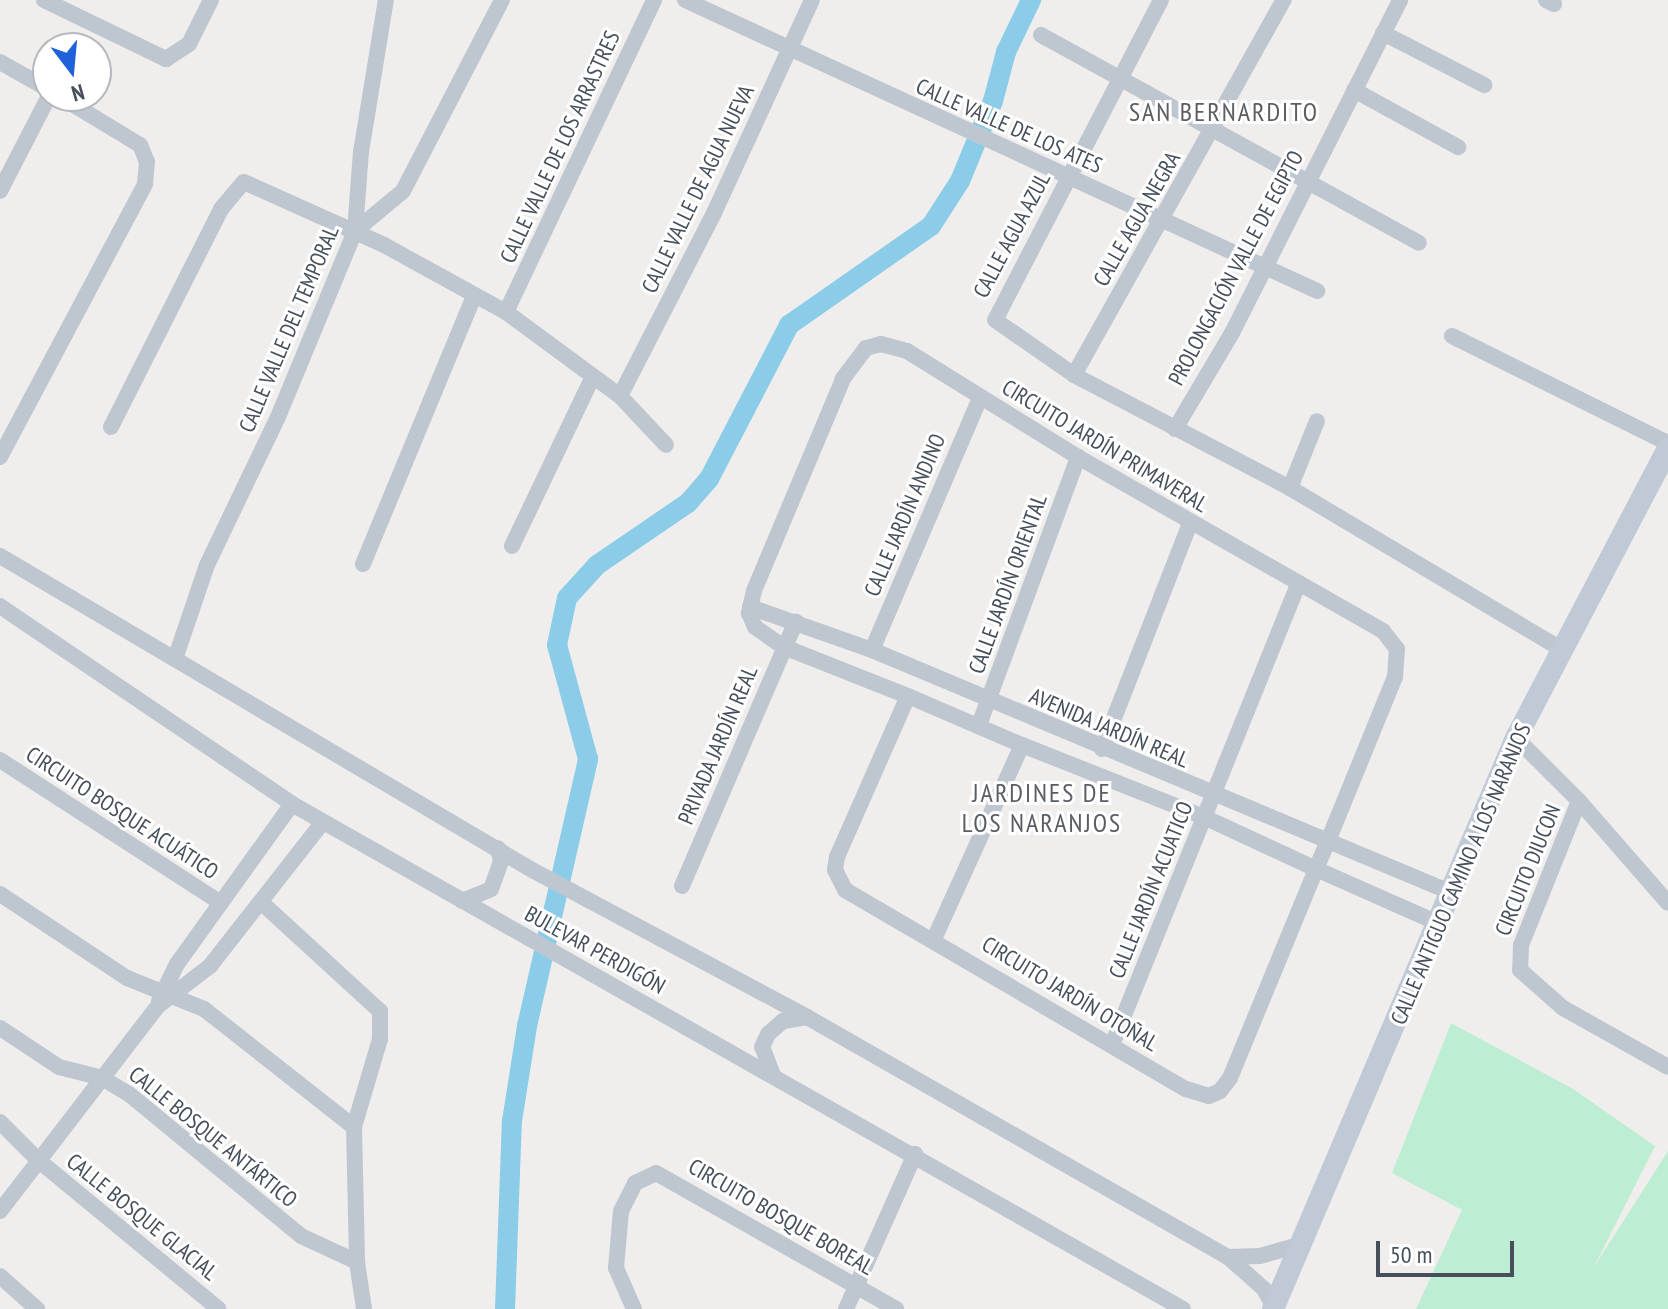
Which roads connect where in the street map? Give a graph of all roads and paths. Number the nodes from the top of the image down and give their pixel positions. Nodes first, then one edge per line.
1 (44, 0) edge
2 (211, 0) edge
3 (386, 0) edge
4 (502, 0) edge
5 (654, 0) edge
6 (685, 0) edge
7 (812, 0) edge
8 (1161, 0) edge
9 (1284, 0) edge
10 (1400, 0) edge
11 (1383, 33) junction
12 (1041, 35) dead end
13 (789, 49) junction
14 (0, 62) edge
15 (1122, 77) junction
16 (32, 80) edge
17 (1484, 85) dead end
18 (1354, 90) junction
19 (41, 112) edge
20 (85, 112) edge
21 (1215, 130) junction
22 (1458, 147) dead end
23 (1068, 175) junction
24 (1305, 184) junction
25 (0, 191) edge
26 (1161, 217) junction
27 (355, 231) junction
28 (1419, 243) dead end
29 (1263, 264) junction
30 (1317, 291) dead end
31 (474, 296) junction
32 (506, 312) junction
33 (1452, 336) dead end
34 (1074, 375) junction
35 (592, 378) junction
36 (620, 396) junction
37 (980, 398) junction
38 (1317, 421) dead end
39 (111, 427) dead end
40 (1175, 429) junction
41 (666, 445) dead end
42 (1668, 446) edge
43 (0, 457) edge
44 (1078, 457) junction
45 (1290, 488) junction
46 (1190, 523) junction
47 (512, 546) dead end
48 (0, 556) edge
49 (363, 564) dead end
50 (1298, 585) junction
51 (0, 606) edge
52 (751, 614) junction
53 (796, 621) junction
54 (784, 647) junction
55 (1561, 649) junction
56 (872, 650) junction
57 (175, 659) junction
58 (908, 696) junction
59 (989, 702) junction
60 (979, 725) junction
61 (1516, 738) junction
62 (1022, 745) junction
63 (1102, 749) junction
64 (0, 760) edge
65 (1213, 796) junction
66 (1579, 801) junction
67 (292, 804) junction
68 (1204, 817) junction
69 (323, 822) junction
70 (1328, 841) junction
71 (498, 848) junction
72 (1316, 869) junction
73 (682, 886) dead end
74 (1450, 892) junction
75 (0, 894) edge
76 (462, 901) junction
77 (221, 903) junction
78 (262, 903) junction
79 (1668, 903) edge
80 (1438, 923) junction
81 (934, 939) junction
82 (165, 998) junction
83 (807, 1017) junction
84 (0, 1028) edge
85 (1112, 1045) junction
86 (1668, 1067) edge
87 (773, 1075) junction
88 (102, 1078) junction
89 (0, 1122) edge
90 (354, 1127) junction
91 (915, 1154) junction
92 (38, 1160) junction
93 (0, 1211) edge
94 (1302, 1244) junction
95 (1228, 1257) junction
96 (357, 1262) junction
97 (0, 1276) edge
98 (855, 1284) junction
99 (1273, 1308) edge
100 (37, 1309) edge
101 (219, 1309) edge
102 (364, 1309) edge
103 (634, 1309) edge
104 (846, 1309) edge
105 (896, 1309) edge
106 (1183, 1309) edge

1 - 2 street
3 - 27 street, CALLE VALLE DEL TEMPORAL
4 - 27 street
5 - 32 street, CALLE VALLE DE LOS ARRASTRES
6 - 13 street, CALLE VALLE DE LOS ATES
7 - 13 street, CALLE VALLE DE AGUA NUEVA
8 - 15 street, CALLE AGUA AZUL
9 - 21 street, CALLE AGUA NEGRA
10 - 11 street, PROLONGACIÓN VALLE DE EGIPTO
11 - 17 street
11 - 18 street, PROLONGACIÓN VALLE DE EGIPTO
12 - 15 street
13 - 23 street, CALLE VALLE DE LOS ATES
13 - 36 street, CALLE VALLE DE AGUA NUEVA
14 - 16 street
15 - 21 street
15 - 23 street, CALLE AGUA AZUL
18 - 22 street
18 - 24 street, PROLONGACIÓN VALLE DE EGIPTO
19 - 25 street
20 - 43 street
21 - 24 street
21 - 26 street, CALLE AGUA NEGRA
23 - 26 street, CALLE VALLE DE LOS ATES
23 - 34 street, CALLE AGUA AZUL
24 - 28 street
24 - 29 street, PROLONGACIÓN VALLE DE EGIPTO
26 - 29 street, CALLE VALLE DE LOS ATES
26 - 34 street, CALLE AGUA NEGRA
27 - 31 street
27 - 39 street
27 - 57 street, CALLE VALLE DEL TEMPORAL
29 - 30 street, CALLE VALLE DE LOS ATES
29 - 40 street, PROLONGACIÓN VALLE DE EGIPTO
31 - 32 street
31 - 49 street
32 - 35 street
33 - 42 street
34 - 40 street
35 - 36 street
35 - 47 street
36 - 41 street
37 - 44 street, CIRCUITO JARDÍN PRIMAVERAL
37 - 52 street, CIRCUITO JARDÍN PRIMAVERAL
37 - 56 street, CALLE JARDÍN ANDINO
38 - 45 street
40 - 45 street
42 - 55 street, CALLE ANTIGUO CAMINO A LOS NARANJOS
44 - 46 street, CIRCUITO JARDÍN PRIMAVERAL
44 - 59 street, CALLE JARDÍN ORIENTAL
45 - 55 street
46 - 50 street, CIRCUITO JARDÍN PRIMAVERAL
46 - 63 street
48 - 57 street
50 - 65 street, CALLE JARDÍN ACUATICO
50 - 70 street, CIRCUITO JARDÍN PRIMAVERAL
51 - 67 street, BULEVAR PERDIGÓN
52 - 53 street, AVENIDA JARDÍN REAL
52 - 54 street, AVENIDA JARDÍN REAL
53 - 54 street, PRIVADA JARDÍN REAL
53 - 56 street, AVENIDA JARDÍN REAL
54 - 58 street, AVENIDA JARDÍN REAL
54 - 73 street, PRIVADA JARDÍN REAL
55 - 61 street, CALLE ANTIGUO CAMINO A LOS NARANJOS
56 - 59 street, AVENIDA JARDÍN REAL
57 - 71 street
58 - 60 street, AVENIDA JARDÍN REAL
58 - 81 street, CIRCUITO JARDÍN OTOÑAL
59 - 60 street, CALLE JARDÍN ORIENTAL
59 - 63 street, AVENIDA JARDÍN REAL
60 - 62 street, AVENIDA JARDÍN REAL
61 - 66 street
61 - 74 street, CALLE ANTIGUO CAMINO A LOS NARANJOS
62 - 68 street, AVENIDA JARDÍN REAL
62 - 81 street
63 - 65 street, AVENIDA JARDÍN REAL
64 - 77 street, CIRCUITO BOSQUE ACUÁTICO
65 - 68 street, CALLE JARDÍN ACUATICO
65 - 70 street, AVENIDA JARDÍN REAL
66 - 79 street
66 - 86 street, CIRCUITO DIUCON
67 - 69 street, BULEVAR PERDIGÓN
67 - 77 street
68 - 72 street, AVENIDA JARDÍN REAL
68 - 85 street, CALLE JARDÍN ACUATICO
69 - 76 street, BULEVAR PERDIGÓN
69 - 78 street
70 - 72 street, CIRCUITO JARDÍN OTOÑAL
70 - 74 street, AVENIDA JARDÍN REAL
71 - 76 street
71 - 83 street
72 - 80 street, AVENIDA JARDÍN REAL
72 - 85 street, CIRCUITO JARDÍN OTOÑAL
74 - 80 street, CALLE ANTIGUO CAMINO A LOS NARANJOS
75 - 82 street
76 - 87 street, BULEVAR PERDIGÓN
77 - 82 street
78 - 82 street
78 - 90 street
80 - 94 street, CALLE ANTIGUO CAMINO A LOS NARANJOS
81 - 85 street, CIRCUITO JARDÍN OTOÑAL
82 - 88 street
82 - 90 street
83 - 87 street
83 - 95 street
84 - 88 street, CALLE BOSQUE ANTÁRTICO
87 - 91 street, BULEVAR PERDIGÓN
88 - 92 street
88 - 96 street, CALLE BOSQUE ANTÁRTICO
89 - 92 street
90 - 96 street
91 - 98 street
91 - 106 street, BULEVAR PERDIGÓN
92 - 93 street
92 - 101 street, CALLE BOSQUE GLACIAL
94 - 95 street
94 - 99 street, CALLE ANTIGUO CAMINO A LOS NARANJOS
95 - 99 street
96 - 102 street
97 - 100 street
98 - 103 street, CIRCUITO BOSQUE BOREAL
98 - 104 street
98 - 105 street, CIRCUITO BOSQUE BOREAL

